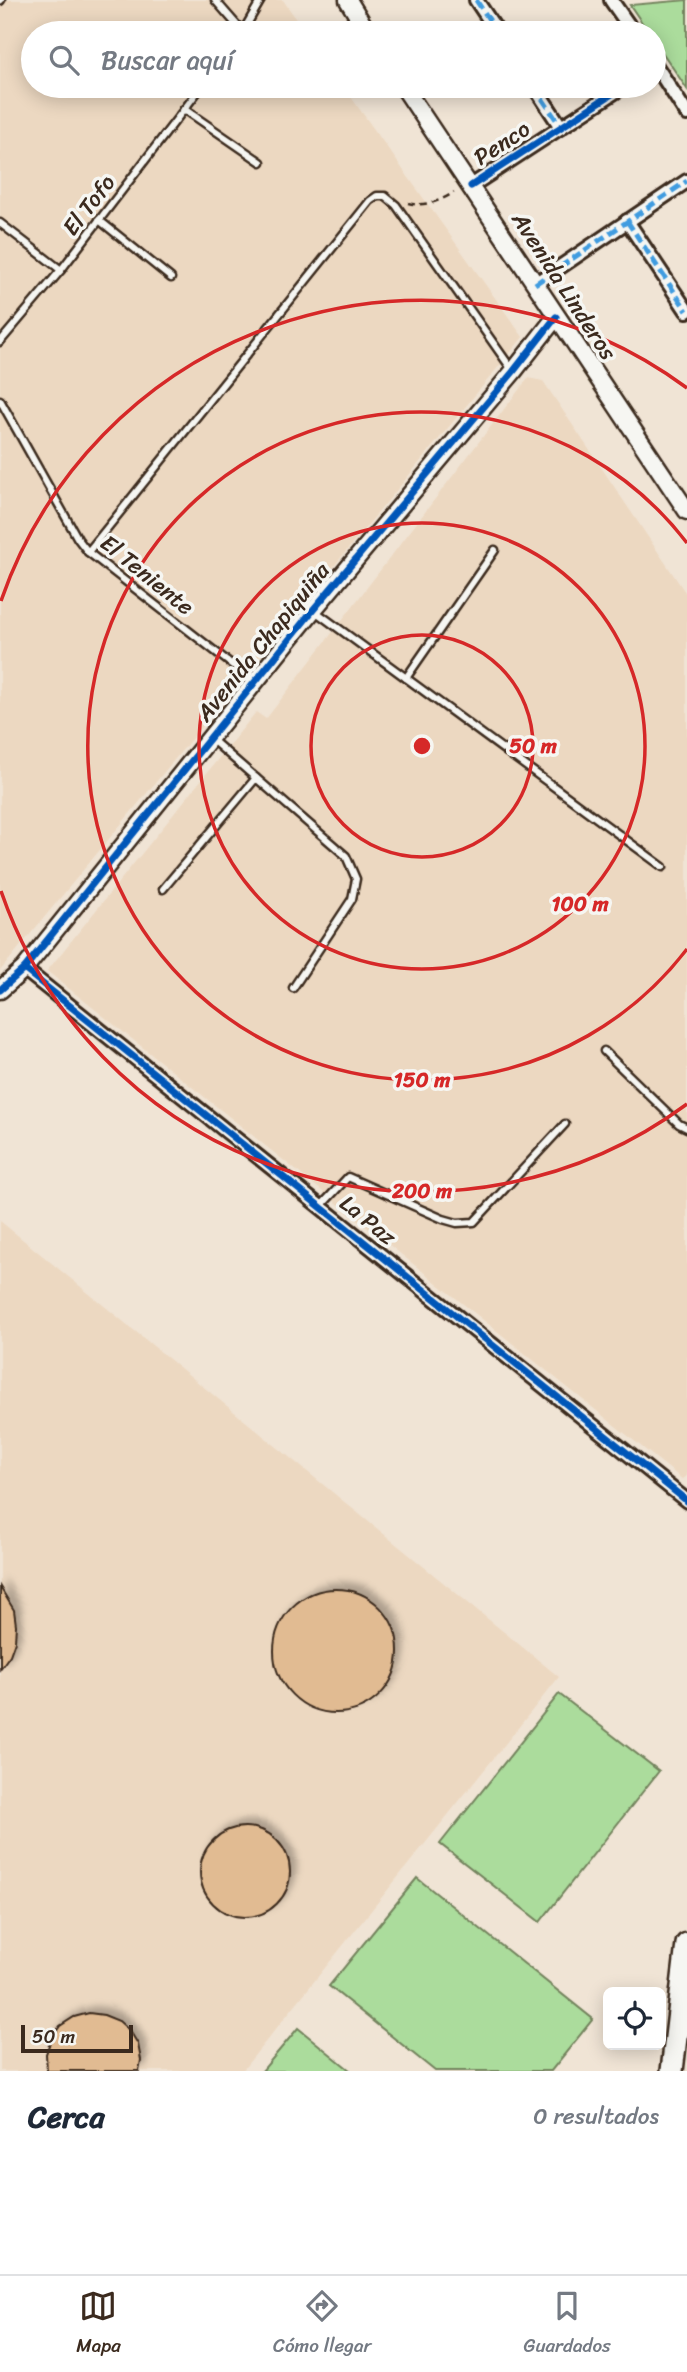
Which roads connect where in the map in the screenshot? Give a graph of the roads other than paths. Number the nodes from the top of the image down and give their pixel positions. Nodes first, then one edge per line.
1 (215, 0) edge
2 (261, 0) edge
3 (348, 0) edge
4 (476, 0) edge
5 (611, 0) edge
6 (233, 21) edge
7 (250, 21) edge
8 (361, 21) edge
9 (490, 21) edge
10 (626, 21) edge
11 (666, 83) edge
12 (193, 98) edge
13 (411, 98) edge
14 (542, 98) edge
15 (606, 98) edge
16 (184, 109) junction
17 (687, 114) edge
18 (561, 127) junction
19 (261, 162) dead end
20 (687, 181) edge
21 (470, 184) junction
22 (99, 220) junction
23 (627, 221) junction
24 (0, 223) edge
25 (61, 270) junction
26 (170, 278) dead end
27 (535, 284) junction
28 (687, 312) edge
29 (556, 317) junction
30 (0, 342) edge
31 (513, 372) junction
32 (0, 400) edge
33 (687, 511) edge
34 (495, 550) dead end
35 (88, 552) junction
36 (313, 610) junction
37 (406, 678) junction
38 (254, 682) junction
39 (210, 738) junction
40 (256, 778) junction
41 (663, 867) dead end
42 (163, 889) dead end
43 (24, 969) junction
44 (293, 988) dead end
45 (0, 990) edge
46 (604, 1051) dead end
47 (565, 1124) dead end
48 (687, 1128) edge
49 (320, 1207) junction
50 (687, 1501) edge
51 (687, 1944) edge
52 (672, 2071) edge

1 - 6 lane
2 - 7 lane
3 - 8 street
4 - 9 street
5 - 10 street
11 - 17 street
12 - 16 lane, El Tofo
13 - 21 street, Avenida Linderos
14 - 18 street
15 - 18 street, Penco
16 - 19 lane
16 - 22 lane, El Tofo
18 - 21 street, Penco
20 - 23 street
21 - 27 street, Avenida Linderos
22 - 25 lane, El Tofo
22 - 26 lane
23 - 27 street
23 - 28 street
24 - 25 lane
25 - 30 lane, El Tofo
27 - 29 street, Avenida Linderos
29 - 31 street, Avenida Chapiquiña
29 - 33 street, Avenida Linderos
31 - 35 lane
31 - 36 street, Avenida Chapiquiña
32 - 35 lane, El Teniente
34 - 37 lane
35 - 38 lane, El Teniente
36 - 37 lane
36 - 38 street, Avenida Chapiquiña
37 - 41 lane
38 - 39 street, Avenida Chapiquiña
39 - 40 lane
39 - 43 street, Avenida Chapiquiña
40 - 42 lane
40 - 44 lane
43 - 45 street, Avenida Chapiquiña
43 - 49 street, La Paz
46 - 48 lane
47 - 49 lane
49 - 50 street, La Paz
51 - 52 highway

